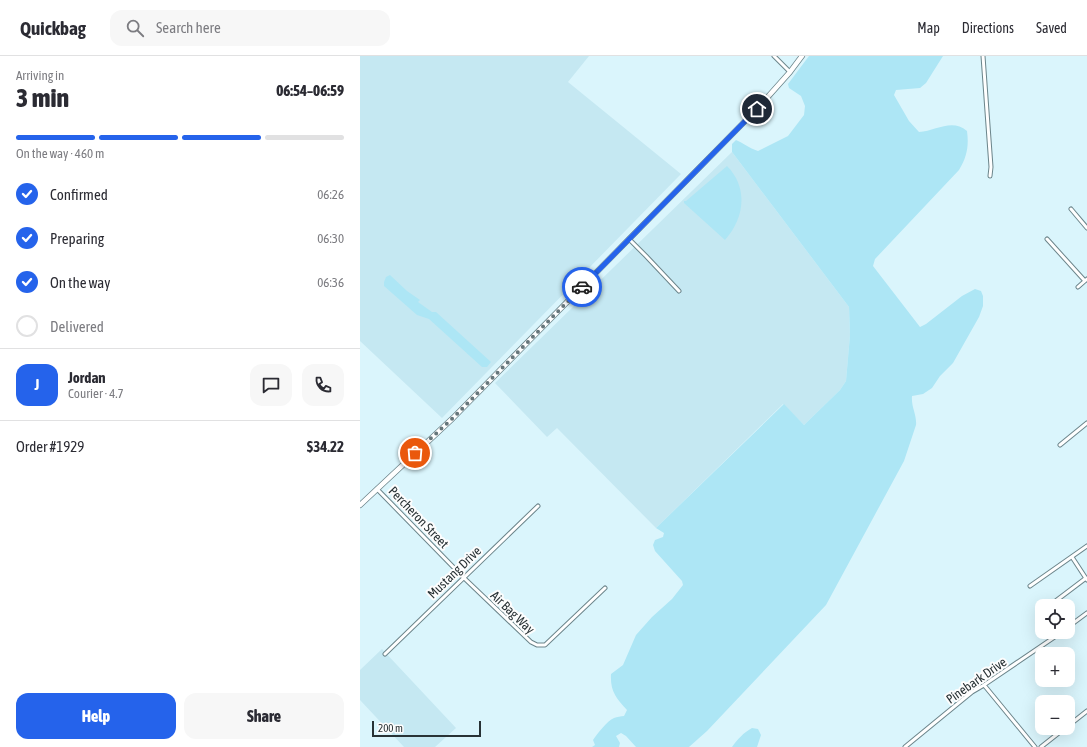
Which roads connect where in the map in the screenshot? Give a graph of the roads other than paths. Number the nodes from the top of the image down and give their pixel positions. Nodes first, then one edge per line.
1 (774, 56) edge
2 (802, 56) edge
3 (983, 56) edge
4 (790, 72) junction
5 (990, 176) dead end
6 (1071, 209) dead end
7 (1087, 228) edge
8 (1047, 239) dead end
9 (629, 240) junction
10 (1086, 280) edge
11 (1078, 287) dead end
12 (679, 291) dead end
13 (1087, 423) edge
14 (1060, 445) dead end
15 (377, 489) junction
16 (360, 505) edge
17 (538, 506) dead end
18 (1087, 546) edge
19 (1072, 558) junction
20 (463, 578) junction
21 (1086, 579) edge
22 (1030, 586) dead end
23 (605, 588) dead end
24 (1059, 599) edge
25 (1087, 613) edge
26 (1075, 622) edge
27 (1051, 639) edge
28 (385, 654) dead end
29 (984, 685) junction
30 (1087, 711) edge
31 (1075, 720) edge
32 (1056, 735) edge
33 (905, 747) edge
34 (1035, 747) edge
35 (1041, 747) edge

1 - 4 street
2 - 4 main road
3 - 5 street
4 - 9 main road
6 - 7 street
8 - 10 street
9 - 12 street
9 - 15 main road
10 - 11 street
13 - 14 street
15 - 16 main road
15 - 20 street, Percheron Street
17 - 20 street, Mustang Drive
18 - 19 street
19 - 21 street
19 - 22 street
20 - 23 street, Air Bag Way
20 - 28 street, Mustang Drive
21 - 24 street
25 - 26 street
27 - 29 street, Pinebark Drive
29 - 33 street, Pinebark Drive
29 - 34 street
30 - 31 street
32 - 35 street

